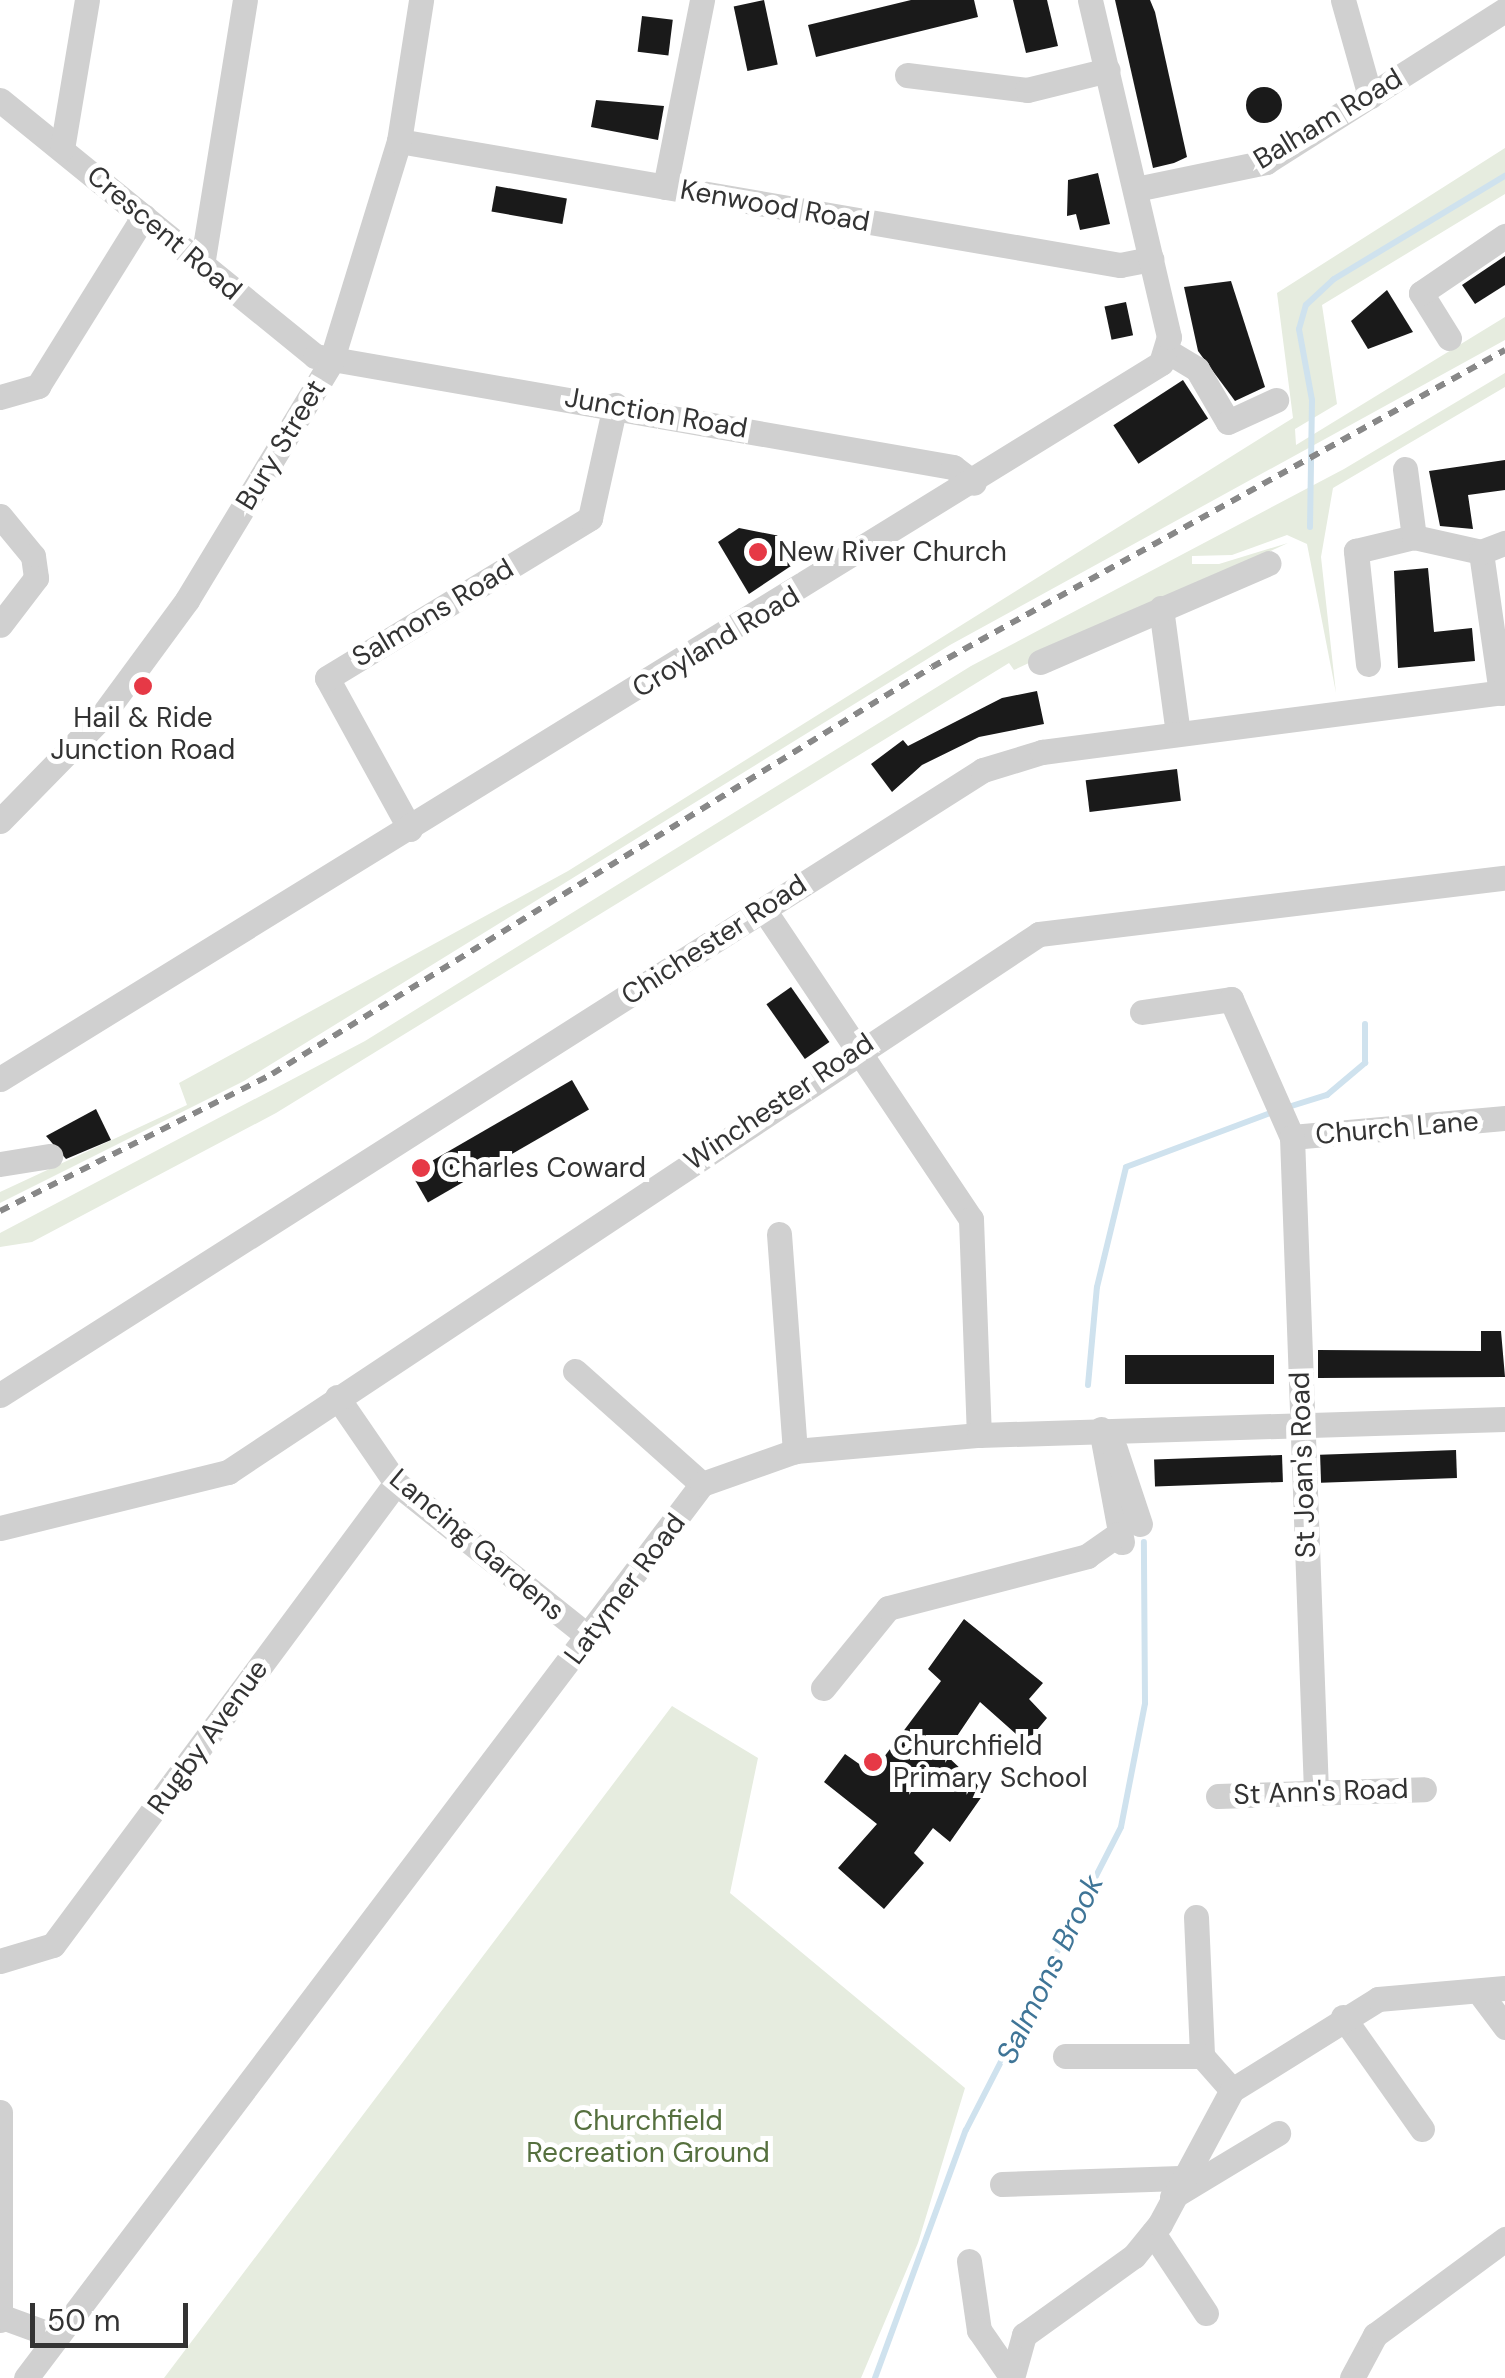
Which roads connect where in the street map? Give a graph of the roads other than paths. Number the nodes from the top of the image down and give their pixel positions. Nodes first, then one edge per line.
1 (87, 0) edge
2 (245, 0) edge
3 (422, 0) edge
4 (702, 0) edge
5 (1090, 0) edge
6 (1343, 0) edge
7 (1505, 10) edge
8 (1108, 70) junction
9 (908, 75) dead end
10 (1370, 96) junction
11 (0, 100) edge
12 (399, 141) junction
13 (62, 149) junction
14 (664, 187) junction
15 (1136, 189) junction
16 (144, 216) junction
17 (1505, 236) edge
18 (203, 259) junction
19 (1151, 259) junction
20 (1449, 338) dead end
21 (1167, 350) junction
22 (331, 362) junction
23 (0, 398) edge
24 (1276, 400) dead end
25 (616, 405) junction
26 (1404, 469) dead end
27 (974, 483) junction
28 (0, 516) edge
29 (1414, 536) junction
30 (1493, 548) edge
31 (1268, 563) dead end
32 (1161, 608) junction
33 (0, 625) edge
34 (1040, 662) dead end
35 (1368, 664) dead end
36 (1503, 693) edge
37 (1178, 733) junction
38 (0, 821) edge
39 (410, 828) junction
40 (1505, 878) edge
41 (764, 910) junction
42 (1142, 1012) dead end
43 (859, 1047) junction
44 (0, 1080) edge
45 (1505, 1118) edge
46 (1288, 1132) junction
47 (50, 1156) dead end
48 (0, 1164) edge
49 (780, 1234) dead end
50 (576, 1372) dead end
51 (0, 1395) edge
52 (337, 1397) junction
53 (1505, 1419) edge
54 (1300, 1424) junction
55 (1107, 1429) junction
56 (979, 1434) junction
57 (795, 1451) junction
58 (396, 1482) junction
59 (702, 1484) junction
60 (0, 1528) edge
61 (589, 1638) junction
62 (823, 1688) dead end
63 (1424, 1789) dead end
64 (1316, 1792) junction
65 (1218, 1796) dead end
66 (1196, 1917) dead end
67 (0, 1961) edge
68 (1493, 1992) edge
69 (1343, 2017) junction
70 (1505, 2027) edge
71 (1065, 2056) dead end
72 (1202, 2056) junction
73 (1232, 2090) junction
74 (0, 2112) edge
75 (1422, 2129) dead end
76 (1278, 2133) dead end
77 (1002, 2184) dead end
78 (1176, 2188) junction
79 (1153, 2233) junction
80 (1505, 2240) edge
81 (969, 2261) dead end
82 (1472, 2261) junction
83 (1505, 2264) edge
84 (1206, 2313) dead end
85 (0, 2318) edge
86 (57, 2337) junction
87 (1011, 2376) edge
88 (26, 2378) edge
89 (1352, 2378) edge

1 - 13 street
2 - 18 street
3 - 12 street, Bury Street
4 - 14 street
5 - 8 street
6 - 10 street
7 - 10 street, Balham Road
8 - 9 street
8 - 15 street
10 - 15 street, Balham Road
11 - 13 street, Crescent Road
12 - 14 street, Kenwood Road
12 - 22 street, Bury Street
13 - 16 street, Crescent Road
14 - 19 street, Kenwood Road
15 - 19 street
16 - 18 street, Crescent Road
16 - 23 street
17 - 20 street
18 - 22 street, Crescent Road
19 - 21 street
21 - 24 street
21 - 27 street, Croyland Road
22 - 25 street, Junction Road
22 - 38 street, Bury Street
25 - 27 street, Junction Road
25 - 39 street, Salmons Road
26 - 29 street
27 - 39 street, Croyland Road
28 - 33 street
29 - 30 street
29 - 35 street
30 - 36 street
31 - 32 street
32 - 34 street
32 - 37 street
36 - 37 street, Chichester Road
37 - 41 street, Chichester Road
39 - 44 street, Croyland Road
40 - 43 street, Winchester Road
41 - 43 street
41 - 51 street, Chichester Road
42 - 46 street, Church Lane
43 - 52 street, Winchester Road
43 - 56 street
45 - 46 street, Church Lane
46 - 54 street, St Joan's Road
47 - 48 street
49 - 57 street
50 - 59 street
52 - 58 street, Lancing Gardens
52 - 60 street, Winchester Road
53 - 54 street, Latymer Road
54 - 55 street, Latymer Road
54 - 64 street, St Joan's Road
55 - 56 street, Latymer Road
55 - 62 street
56 - 57 street, Latymer Road
57 - 59 street, Latymer Road
58 - 61 street, Lancing Gardens
58 - 67 street, Rugby Avenue
59 - 61 street, Latymer Road
61 - 86 street, Latymer Road
63 - 64 street, St Ann's Road
64 - 65 street, St Ann's Road
66 - 72 street
68 - 69 street
68 - 70 street
69 - 73 street
69 - 75 street
71 - 72 street
72 - 73 street
73 - 78 street
74 - 85 street
76 - 78 street
77 - 78 street
78 - 79 street
79 - 84 street
79 - 87 street
80 - 82 street
81 - 87 street
82 - 83 street
82 - 89 street
85 - 86 street
86 - 88 street, Latymer Road

